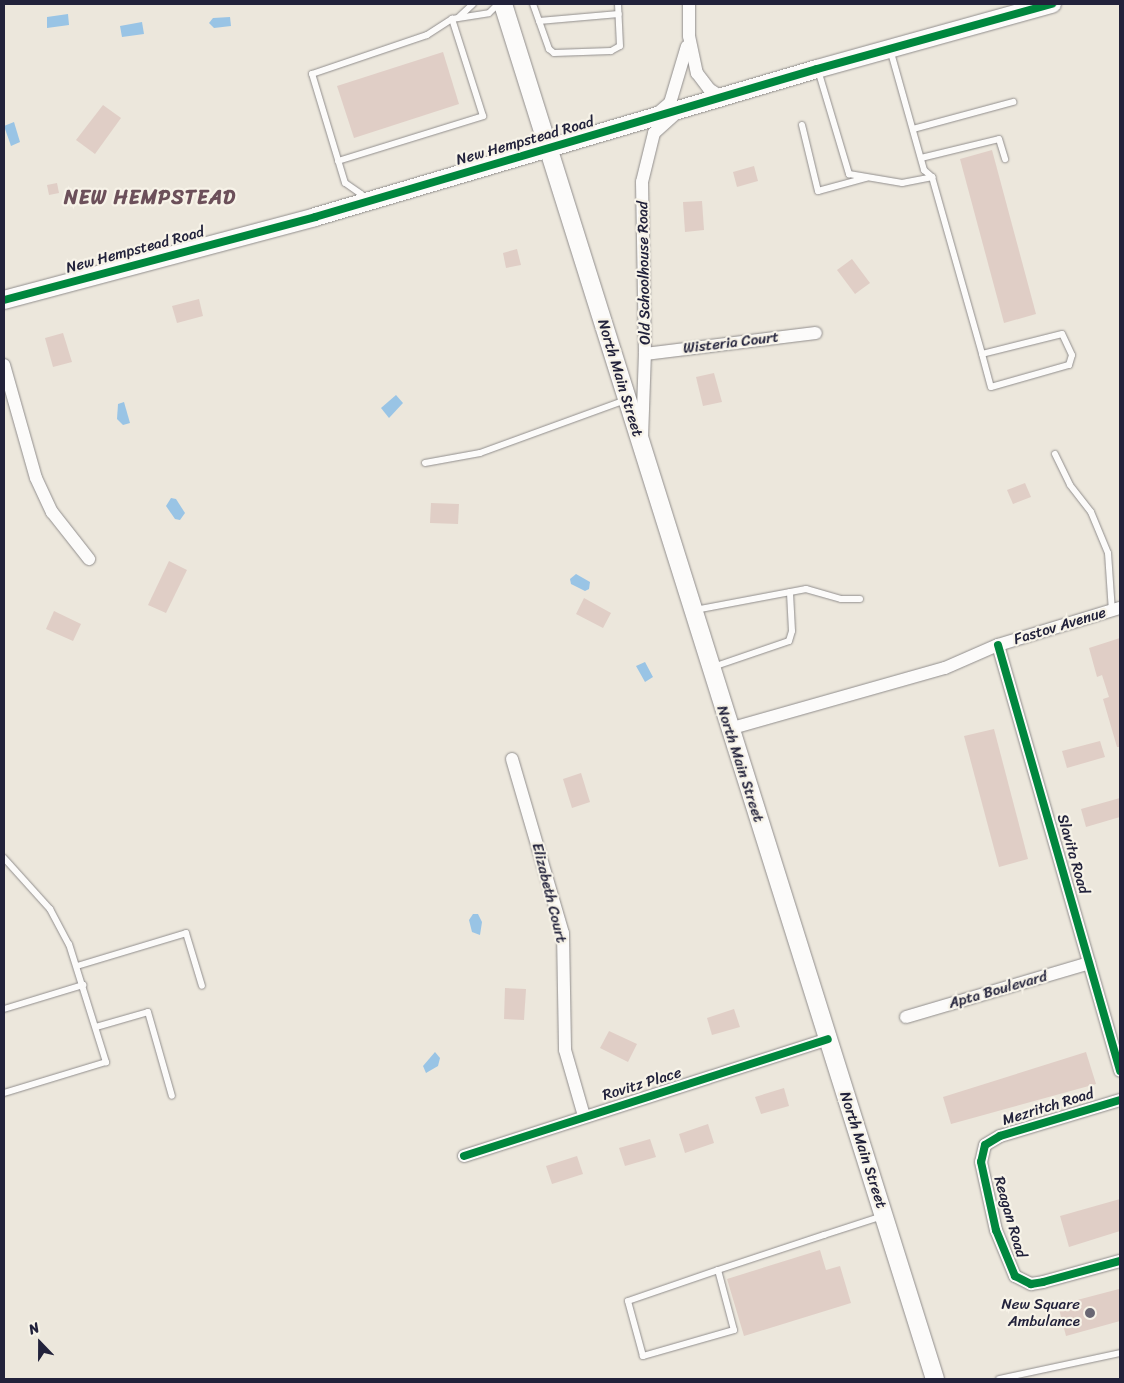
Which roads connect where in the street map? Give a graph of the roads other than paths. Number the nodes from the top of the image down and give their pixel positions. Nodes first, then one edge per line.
1 (473, 4) edge
2 (498, 4) edge
3 (503, 4) edge
4 (533, 4) edge
5 (618, 4) edge
6 (689, 4) edge
7 (1052, 4) edge
8 (619, 14) junction
9 (456, 18) junction
10 (539, 21) junction
11 (689, 36) junction
12 (890, 48) junction
13 (818, 68) junction
14 (723, 98) junction
15 (1013, 102) dead end
16 (682, 110) junction
17 (649, 120) junction
18 (802, 125) dead end
19 (913, 129) junction
20 (550, 148) junction
21 (921, 158) junction
22 (1005, 159) dead end
23 (338, 161) junction
24 (932, 176) junction
25 (872, 177) junction
26 (363, 202) junction
27 (4, 300) edge
28 (816, 333) dead end
29 (645, 354) junction
30 (982, 354) junction
31 (4, 365) edge
32 (626, 400) junction
33 (642, 450) junction
34 (1055, 454) dead end
35 (425, 463) dead end
36 (89, 559) dead end
37 (790, 592) junction
38 (860, 599) dead end
39 (692, 610) junction
40 (1116, 610) edge
41 (998, 645) junction
42 (710, 669) junction
43 (729, 729) junction
44 (512, 760) dead end
45 (4, 858) edge
46 (1089, 963) junction
47 (77, 966) junction
48 (83, 985) junction
49 (202, 986) dead end
50 (4, 1009) edge
51 (906, 1017) dead end
52 (96, 1027) junction
53 (828, 1040) junction
54 (1120, 1071) edge
55 (4, 1093) edge
56 (172, 1096) dead end
57 (1120, 1100) edge
58 (584, 1116) junction
59 (985, 1145) joint
60 (464, 1156) dead end
61 (884, 1216) junction
62 (1120, 1261) edge
63 (718, 1270) junction
64 (1120, 1353) edge
65 (935, 1379) edge
66 (999, 1379) edge

1 - 9 lane
2 - 9 lane
3 - 20 main road, North Main Street
4 - 10 lane
5 - 8 lane
6 - 11 street
7 - 12 main road, New Hempstead Road
8 - 10 lane
8 - 10 lane
9 - 23 lane
9 - 23 lane
11 - 14 street
11 - 17 street
12 - 13 main road, New Hempstead Road
12 - 19 lane
13 - 14 main road, New Hempstead Road
13 - 25 lane
14 - 16 main road, New Hempstead Road
15 - 19 lane
16 - 17 main road, New Hempstead Road
16 - 29 street, Old Schoolhouse Road
17 - 20 main road, New Hempstead Road
18 - 25 lane
19 - 21 lane
20 - 26 main road, New Hempstead Road
20 - 32 main road, North Main Street
21 - 22 lane
21 - 24 lane
23 - 26 lane
24 - 25 lane
24 - 30 lane
26 - 27 main road, New Hempstead Road
28 - 29 street, Wisteria Court
29 - 33 street, Old Schoolhouse Road
30 - 30 lane
31 - 36 street
32 - 33 main road, North Main Street
32 - 35 lane
33 - 39 main road, North Main Street
34 - 40 lane
37 - 38 lane
37 - 39 lane
37 - 42 lane
39 - 42 main road, North Main Street
40 - 41 street, Fastov Avenue
41 - 43 street, Fastov Avenue
41 - 46 street, Slavita Road
42 - 43 main road, North Main Street
43 - 53 main road, North Main Street
44 - 58 street, Elizabeth Court
45 - 47 lane
46 - 51 street, Apta Boulevard
46 - 54 street, Slavita Road
47 - 48 lane
47 - 49 lane
48 - 50 lane
48 - 52 lane
52 - 55 lane
52 - 56 lane
53 - 58 street, Rovitz Place
53 - 61 main road, North Main Street
57 - 59 street, Mezritch Road
58 - 60 street, Rovitz Place
59 - 62 street, Reagan Road
61 - 63 lane
61 - 65 main road, North Main Street
63 - 63 lane
64 - 66 lane

